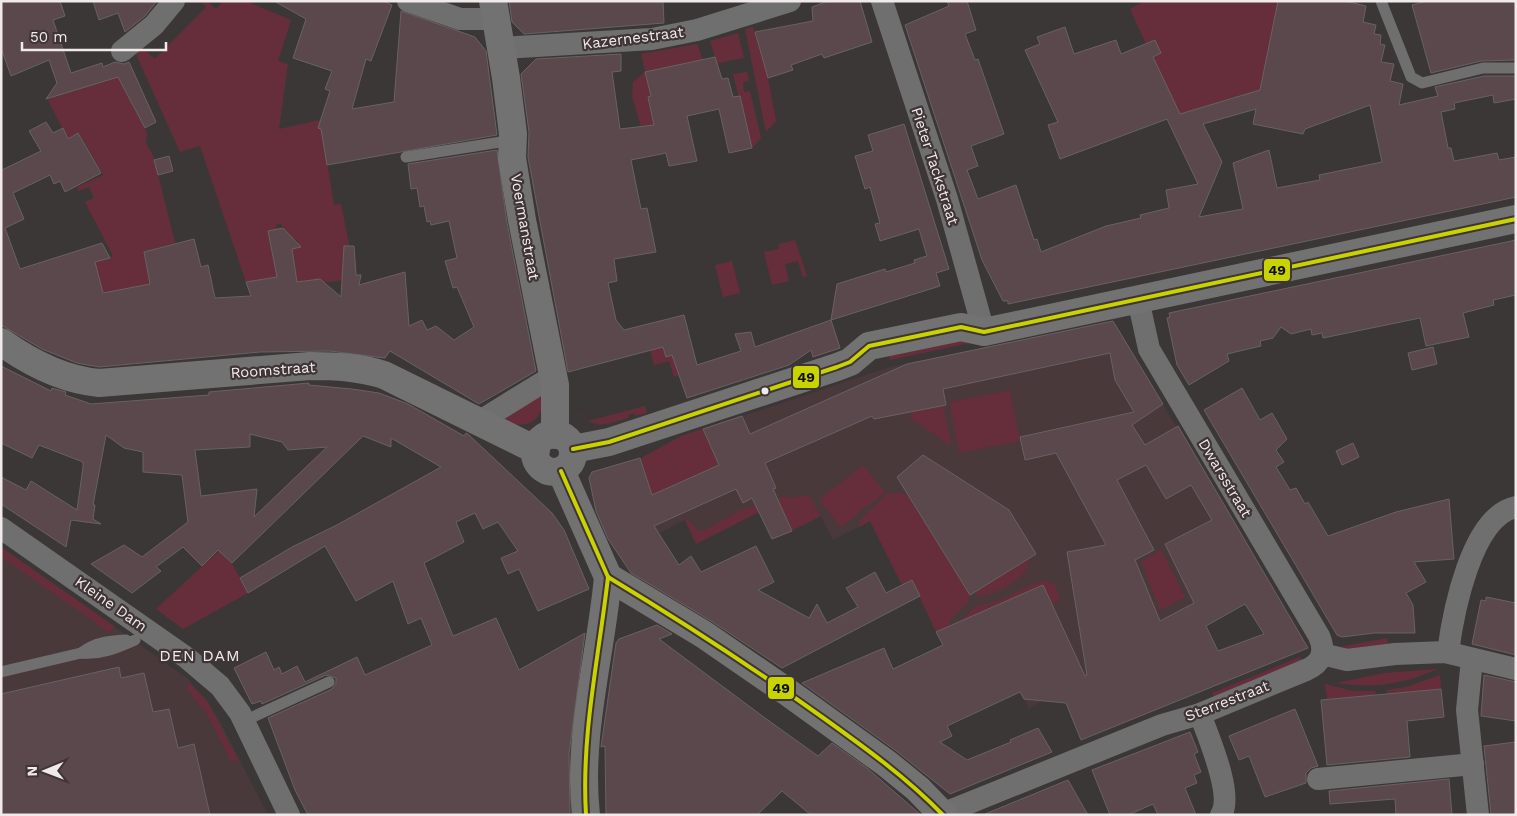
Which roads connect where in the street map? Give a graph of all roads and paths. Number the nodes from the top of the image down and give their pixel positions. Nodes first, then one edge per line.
1 (174, 1) edge
2 (408, 1) edge
3 (790, 1) edge
4 (882, 1) edge
5 (1381, 1) edge
6 (748, 8) edge
7 (494, 10) edge
8 (502, 48) junction
9 (122, 50) dead end
10 (1516, 68) edge
11 (513, 140) junction
12 (406, 157) dead end
13 (1516, 219) edge
14 (1138, 299) junction
15 (984, 332) junction
16 (1, 342) edge
17 (553, 376) junction
18 (480, 421) junction
19 (556, 451) junction
20 (1516, 507) edge
21 (1, 528) edge
22 (608, 577) junction
23 (157, 637) junction
24 (1448, 652) junction
25 (1322, 654) junction
26 (1472, 659) junction
27 (1516, 669) edge
28 (1, 672) edge
29 (329, 682) dead end
30 (1200, 714) junction
31 (244, 721) junction
32 (1473, 764) junction
33 (1318, 778) dead end
34 (943, 814) edge
35 (289, 815) edge
36 (586, 815) edge
37 (1221, 815) edge
38 (1478, 815) edge

1 - 9 street
2 - 7 street
3 - 6 street, Kazernestraat
4 - 15 street, Pieter Tackstraat
5 - 10 lane
6 - 8 street, Kazernestraat
7 - 8 street, Voermanstraat
8 - 11 street, Voermanstraat
11 - 12 lane
11 - 17 street, Voermanstraat
13 - 14 street
14 - 15 street
14 - 25 street, Dwarsstraat
15 - 19 street
16 - 18 street, Roomstraat
17 - 18 street
17 - 19 street, Voermanstraat
18 - 19 street, Roomstraat
19 - 22 street
20 - 24 street
21 - 23 street, Kleine Dam
22 - 34 street
22 - 36 street
23 - 28 lane
23 - 31 street, Kleine Dam
24 - 25 street
24 - 26 street
25 - 30 street, Sterrestraat
26 - 27 street
26 - 32 street
29 - 31 lane
30 - 34 street, Sterrestraat
30 - 37 street
31 - 35 street, Kleine Dam
32 - 33 street
32 - 38 street

